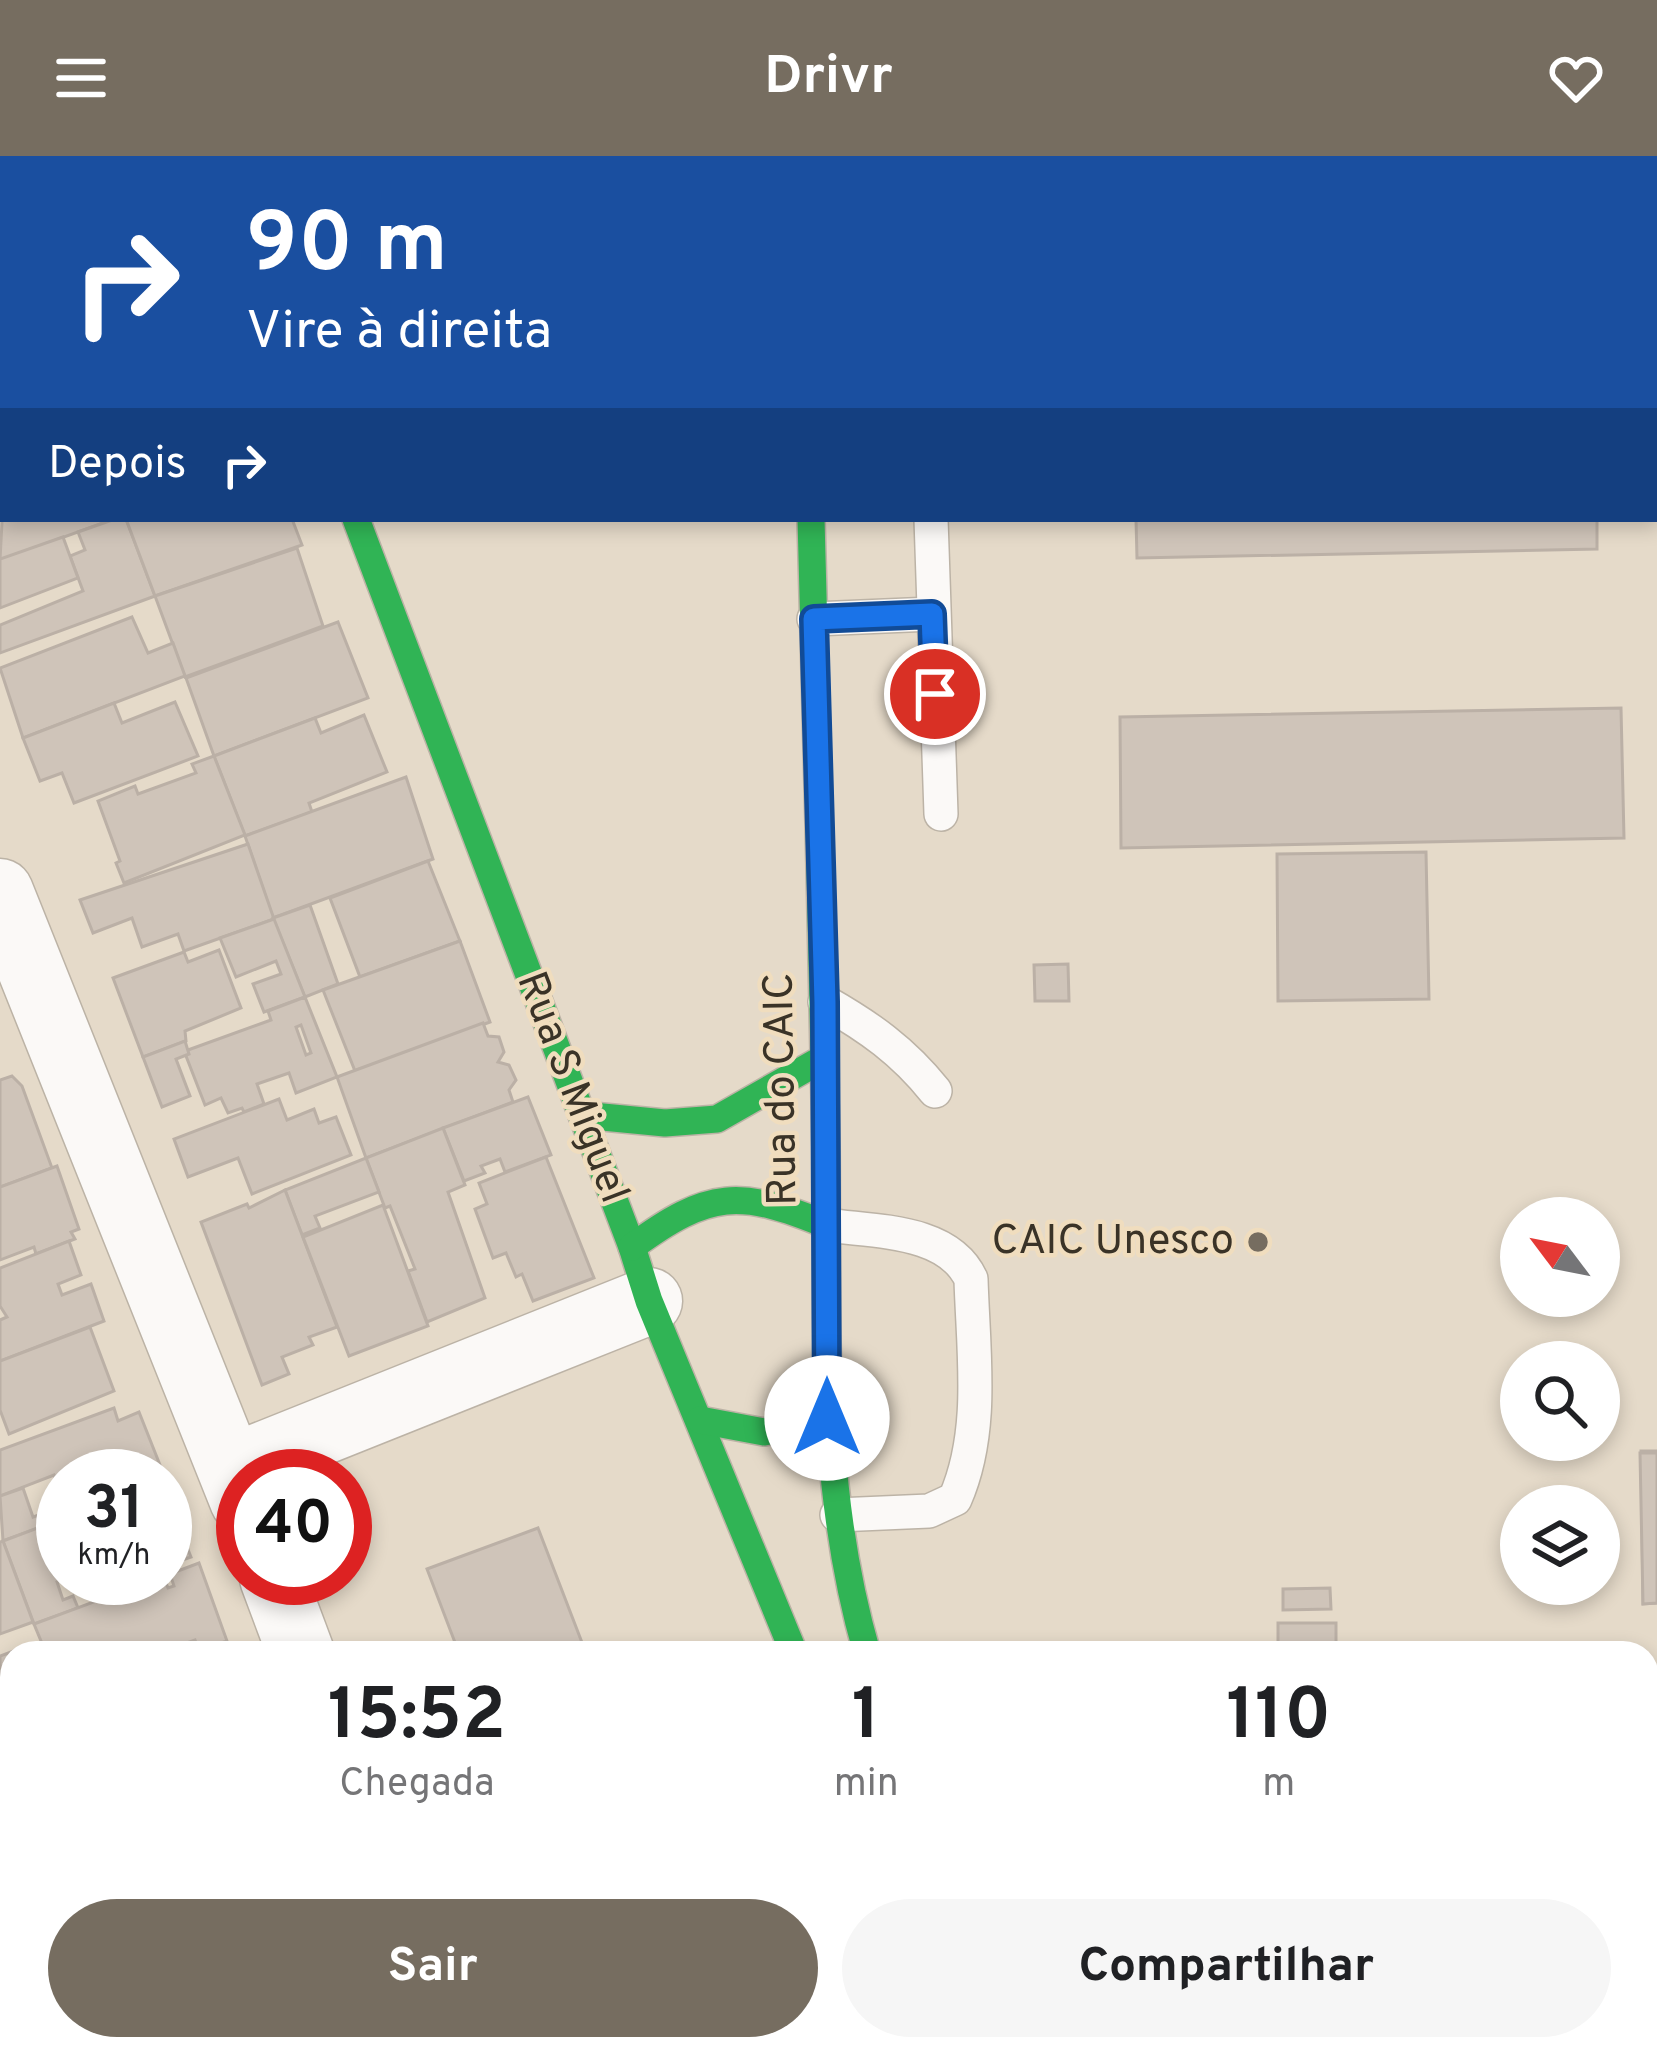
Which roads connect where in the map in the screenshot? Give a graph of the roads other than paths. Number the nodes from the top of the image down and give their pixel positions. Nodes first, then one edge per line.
1 (357, 522) edge
2 (811, 522) edge
3 (931, 522) edge
4 (932, 614) junction
5 (814, 619) junction
6 (941, 814) dead end
7 (0, 892) edge
8 (825, 1002) junction
9 (21, 1010) edge
10 (824, 1058) junction
11 (935, 1091) dead end
12 (582, 1115) junction
13 (827, 1225) junction
14 (641, 1274) junction
15 (827, 1418) junction
16 (700, 1420) junction
17 (221, 1449) edge
18 (304, 1449) edge
19 (837, 1515) junction
20 (283, 1605) edge
21 (297, 1641) edge
22 (789, 1641) edge
23 (863, 1641) edge

1 - 12 street, Rua S Miguel
2 - 5 street, Rua do CAIC
3 - 4 lane
4 - 5 lane
4 - 6 lane
5 - 8 street, Rua do CAIC
7 - 9 street
8 - 10 street, Rua do CAIC
8 - 11 lane
9 - 17 street
10 - 12 street
10 - 13 street, Rua do CAIC
12 - 14 street, Rua S Miguel
13 - 14 street
13 - 15 street, Rua do CAIC
13 - 19 lane
14 - 16 street, Rua S Miguel
14 - 18 street
15 - 16 street
15 - 19 street, Rua do CAIC
16 - 22 street, Rua S Miguel
19 - 23 street, Rua do CAIC
20 - 21 street

